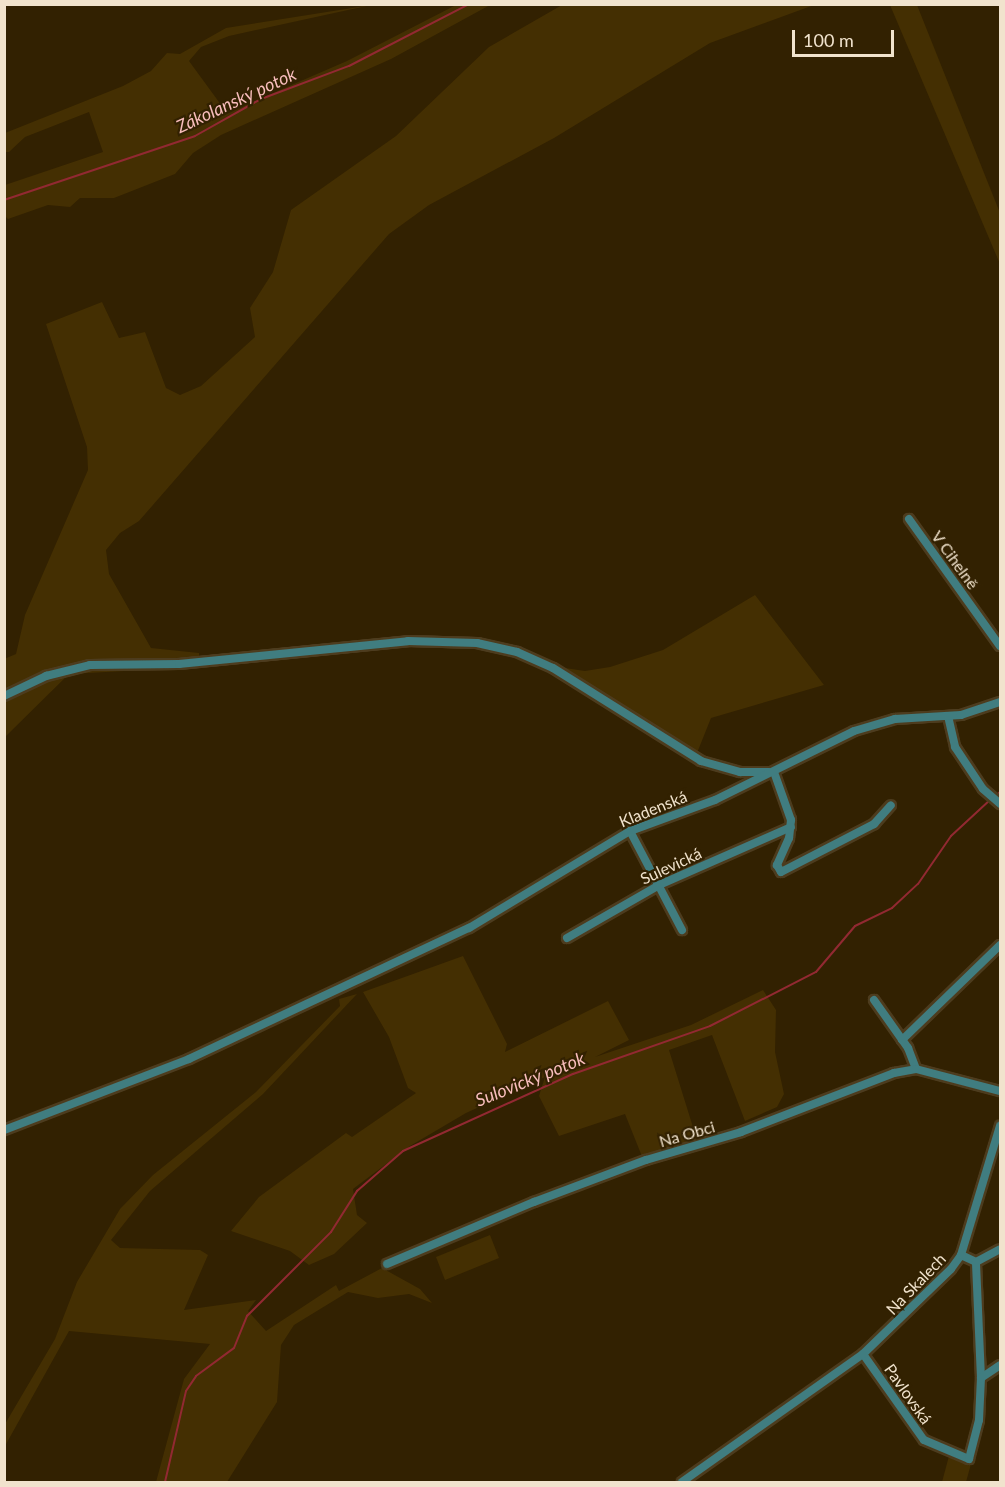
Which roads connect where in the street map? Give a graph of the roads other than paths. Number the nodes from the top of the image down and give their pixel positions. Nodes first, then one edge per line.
1 (909, 519) dead end
2 (1000, 646) edge
3 (4, 696) edge
4 (1000, 702) edge
5 (948, 716) junction
6 (774, 772) junction
7 (1000, 804) edge
8 (891, 805) dead end
9 (791, 827) junction
10 (630, 831) junction
11 (658, 885) junction
12 (682, 930) dead end
13 (567, 938) dead end
14 (1000, 945) edge
15 (874, 1000) dead end
16 (902, 1040) junction
17 (916, 1069) junction
18 (1000, 1090) edge
19 (1000, 1126) edge
20 (4, 1130) edge
21 (1000, 1250) edge
22 (961, 1255) junction
23 (976, 1262) junction
24 (387, 1264) dead end
25 (863, 1354) junction
26 (1000, 1365) edge
27 (981, 1378) junction
28 (682, 1482) edge

1 - 2 street, V Cihelně
3 - 6 street, Kladenská
4 - 5 street, Kladenská
5 - 6 street, Kladenská
5 - 7 street
6 - 9 street
6 - 10 street, Kladenská
8 - 9 street
9 - 11 street, Sulevická
10 - 11 street
10 - 20 street, Kladenská
11 - 12 street
11 - 13 street, Sulevická
14 - 16 street
15 - 16 street
16 - 17 street
17 - 18 street, Na Obci
17 - 24 street, Na Obci
19 - 22 street, Na Skalech
21 - 23 street
22 - 23 street
22 - 25 street, Na Skalech
23 - 27 street
25 - 27 street, Pavlovská
25 - 28 street, Na Skalech
26 - 27 street

